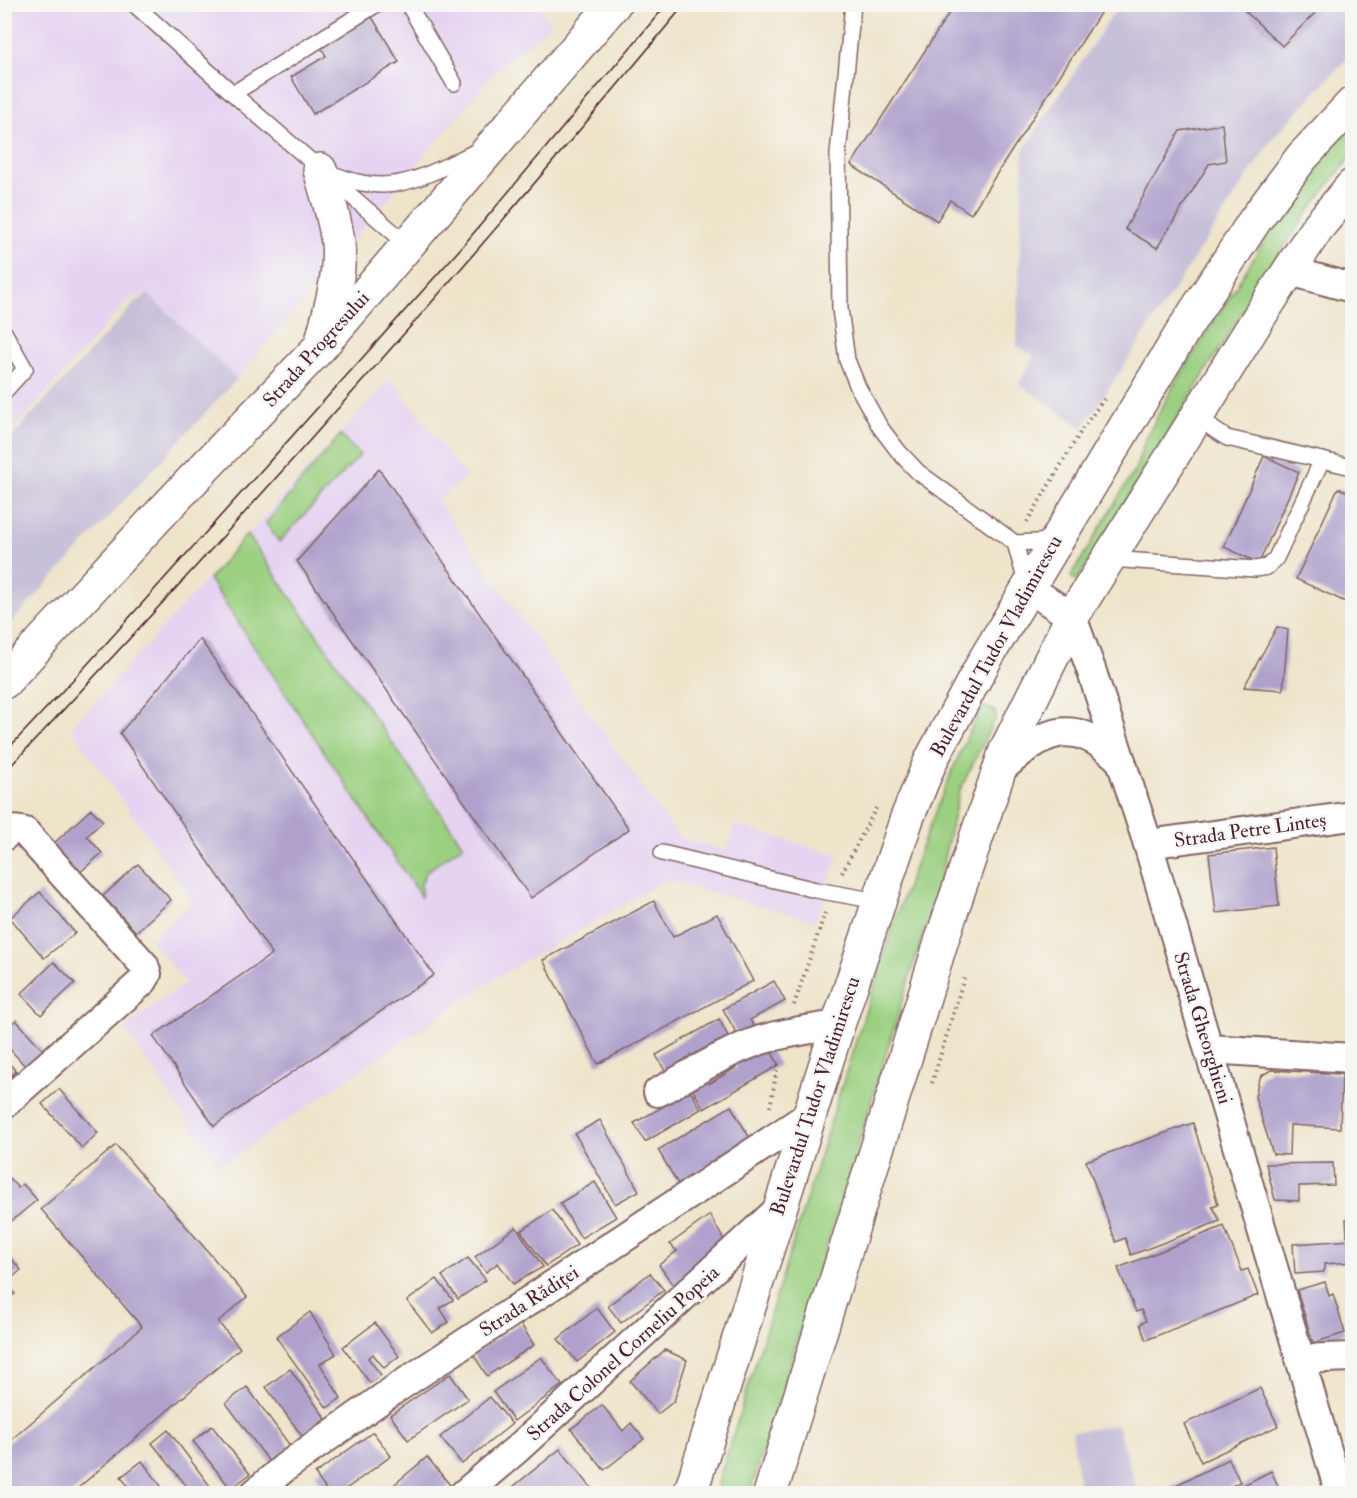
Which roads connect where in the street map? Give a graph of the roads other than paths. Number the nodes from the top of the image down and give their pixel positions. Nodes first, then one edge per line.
1 (134, 4) edge
2 (377, 4) edge
3 (408, 4) edge
4 (614, 4) edge
5 (853, 4) edge
6 (454, 83) dead end
7 (234, 93) junction
8 (1353, 104) edge
9 (498, 140) junction
10 (320, 170) junction
11 (1353, 186) edge
12 (408, 245) junction
13 (1290, 271) junction
14 (1353, 288) edge
15 (4, 333) edge
16 (321, 346) junction
17 (4, 392) edge
18 (1199, 413) junction
19 (1322, 460) junction
20 (1353, 466) edge
21 (1054, 542) junction
22 (1015, 543) junction
23 (1109, 559) junction
24 (1028, 587) junction
25 (1072, 617) junction
26 (4, 682) edge
27 (1121, 761) junction
28 (996, 774) junction
29 (1353, 816) edge
30 (11, 833) edge
31 (1148, 844) junction
32 (662, 853) dead end
33 (879, 901) junction
34 (838, 1025) junction
35 (1209, 1050) junction
36 (1353, 1058) edge
37 (658, 1092) dead end
38 (4, 1104) edge
39 (808, 1116) junction
40 (746, 1157) junction
41 (782, 1200) junction
42 (705, 1278) junction
43 (749, 1307) junction
44 (1353, 1357) edge
45 (1301, 1359) junction
46 (254, 1494) edge
47 (464, 1494) edge
48 (690, 1494) edge
49 (770, 1494) edge
50 (1340, 1494) edge

1 - 7 lane
2 - 7 lane
3 - 6 lane
4 - 9 main road, Strada Progresului
5 - 22 lane
7 - 10 lane
8 - 21 main road, Bulevardul Tudor Vladimirescu
9 - 10 lane
9 - 12 main road, Strada Progresului
10 - 12 lane
10 - 16 main road
11 - 13 main road
12 - 16 main road, Strada Progresului
13 - 14 street
13 - 18 main road
15 - 17 lane
16 - 26 main road, Strada Progresului
18 - 19 lane
18 - 23 main road
19 - 20 lane
19 - 23 lane
21 - 22 lane
21 - 24 main road, Bulevardul Tudor Vladimirescu
22 - 24 lane
23 - 25 main road
24 - 25 street
24 - 33 main road, Bulevardul Tudor Vladimirescu
25 - 27 street, Strada Gheorghieni
25 - 28 main road
27 - 28 street
27 - 31 street, Strada Gheorghieni
28 - 49 main road
29 - 31 street, Strada Petre Linteș
30 - 38 street
31 - 35 street, Strada Gheorghieni
32 - 33 lane
33 - 34 main road, Bulevardul Tudor Vladimirescu
34 - 37 street
34 - 39 main road, Bulevardul Tudor Vladimirescu
35 - 36 street
35 - 45 street, Strada Gheorghieni
39 - 40 street, Strada Rădiței
39 - 41 main road, Bulevardul Tudor Vladimirescu
40 - 41 street
40 - 46 street, Strada Rădiței
41 - 42 street, Strada Colonel Corneliu Popeia
41 - 43 main road, Bulevardul Tudor Vladimirescu
42 - 43 street
42 - 47 street, Strada Colonel Corneliu Popeia
43 - 48 main road, Bulevardul Tudor Vladimirescu
44 - 45 street
45 - 50 street, Strada Gheorghieni

